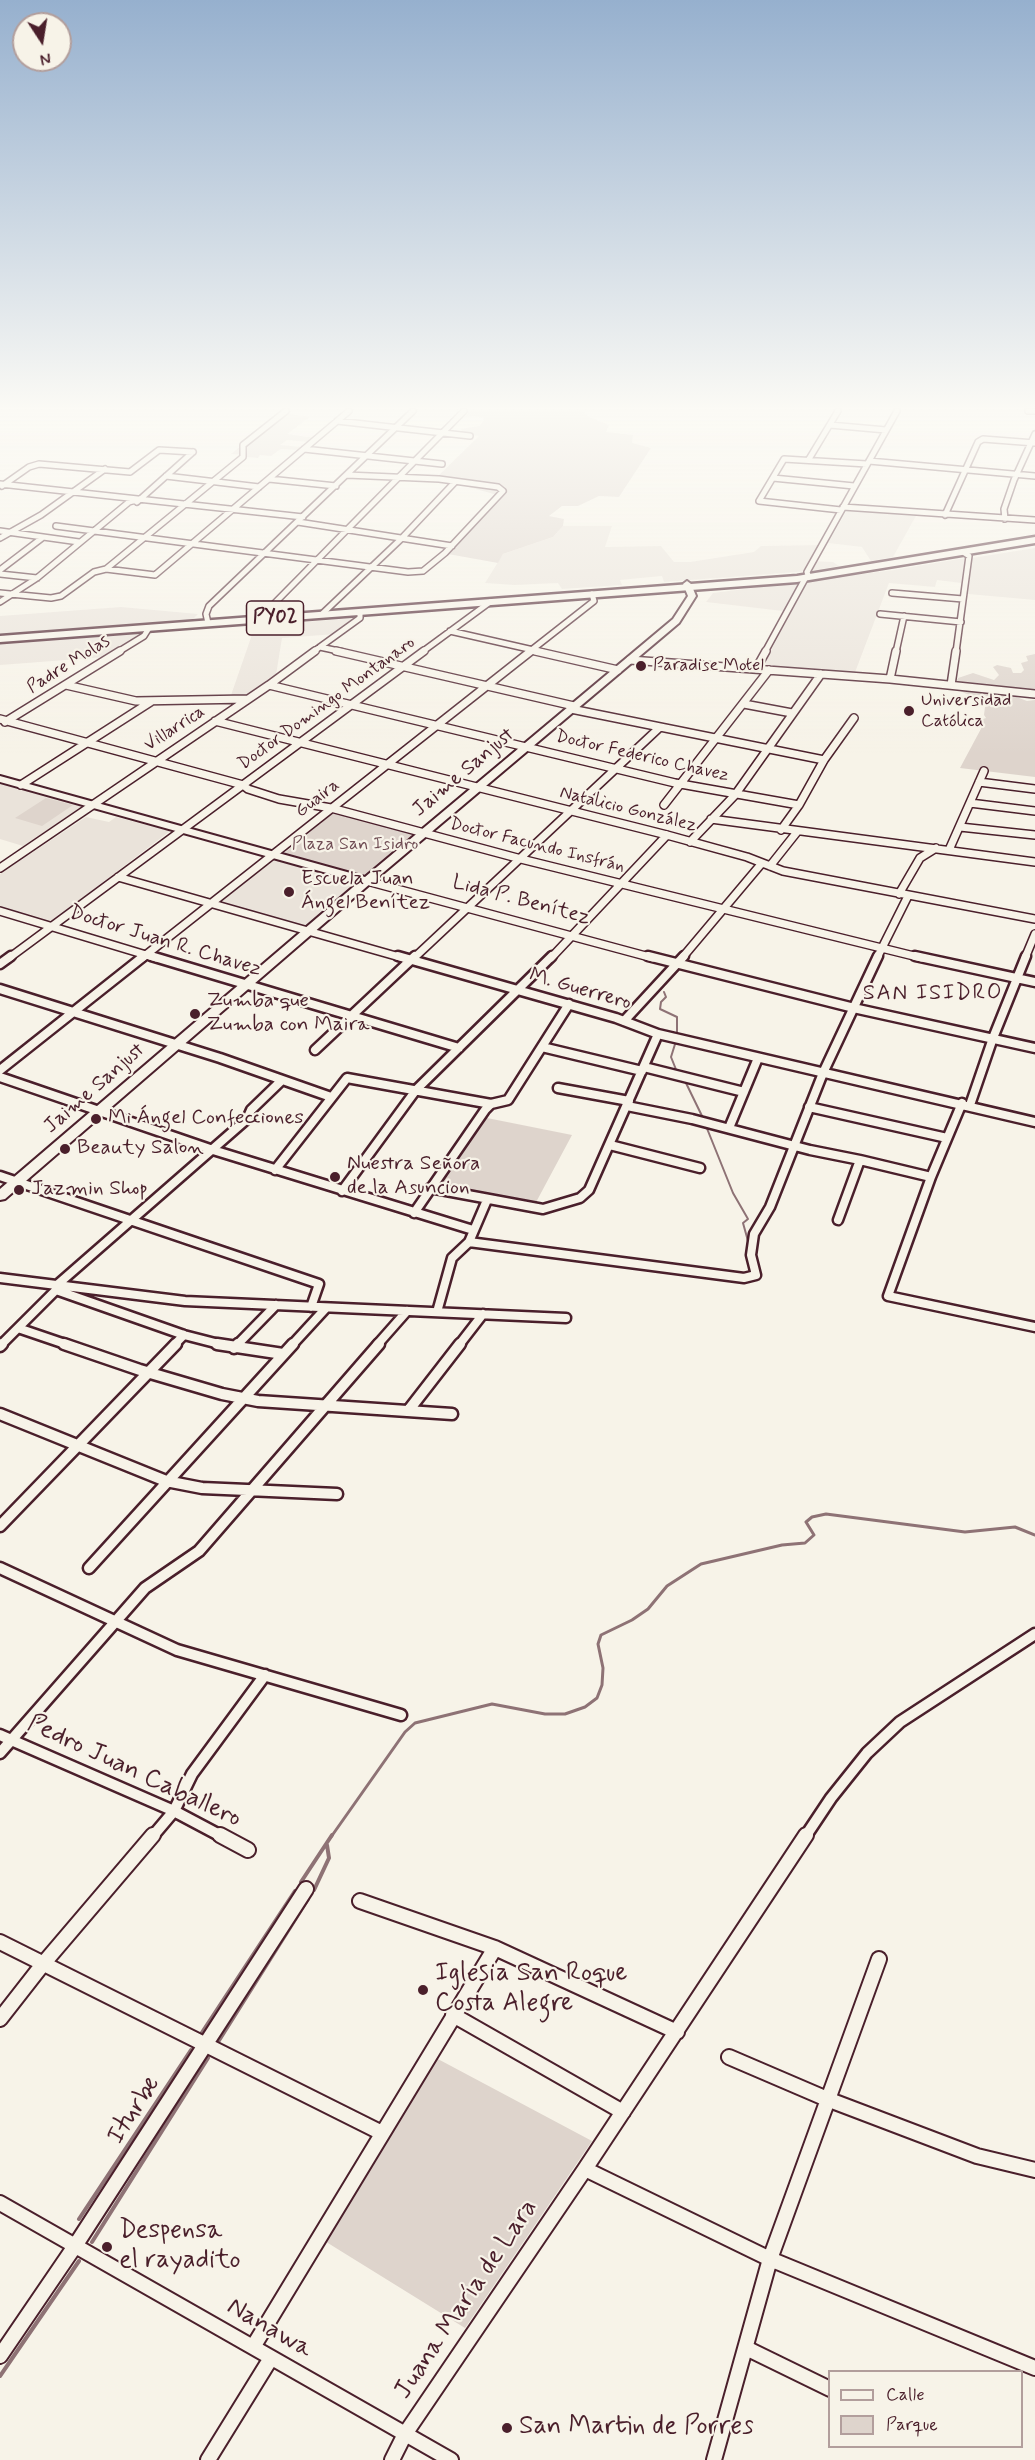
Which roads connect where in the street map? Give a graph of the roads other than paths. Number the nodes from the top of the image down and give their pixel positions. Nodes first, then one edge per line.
1 (21, 526) edge
2 (56, 526) dead end
3 (103, 526) edge
4 (161, 526) edge
5 (213, 526) edge
6 (293, 526) edge
7 (326, 526) edge
8 (351, 526) edge
9 (414, 526) edge
10 (471, 526) edge
11 (832, 526) edge
12 (0, 531) edge
13 (96, 531) junction
14 (346, 531) junction
15 (10, 532) junction
16 (0, 538) edge
17 (42, 538) junction
18 (147, 538) junction
19 (401, 539) junction
20 (1035, 540) edge
21 (78, 544) junction
22 (192, 544) junction
23 (452, 546) junction
24 (264, 552) junction
25 (963, 552) junction
26 (316, 559) junction
27 (371, 567) junction
28 (106, 569) junction
29 (0, 572) edge
30 (810, 576) junction
31 (37, 578) junction
32 (690, 589) junction
33 (0, 593) edge
34 (892, 593) dead end
35 (592, 594) junction
36 (8, 595) junction
37 (551, 596) junction
38 (963, 599) junction
39 (0, 602) edge
40 (490, 602) junction
41 (360, 612) junction
42 (880, 614) dead end
43 (322, 615) junction
44 (904, 616) junction
45 (259, 619) junction
46 (961, 622) junction
47 (208, 623) junction
48 (149, 628) junction
49 (450, 631) junction
50 (0, 639) edge
51 (320, 647) junction
52 (532, 650) junction
53 (630, 660) junction
54 (403, 666) junction
55 (756, 669) junction
56 (618, 670) junction
57 (769, 670) junction
58 (821, 674) junction
59 (890, 679) junction
60 (269, 684) junction
61 (66, 685) junction
62 (486, 686) junction
63 (951, 686) junction
64 (1035, 694) edge
65 (248, 699) junction
66 (152, 701) junction
67 (352, 704) junction
68 (744, 704) junction
69 (573, 708) junction
70 (792, 713) junction
71 (854, 718) dead end
72 (215, 721) junction
73 (2, 722) edge
74 (438, 724) junction
75 (659, 728) junction
76 (714, 740) junction
77 (87, 743) junction
78 (300, 743) junction
79 (527, 746) junction
80 (765, 750) junction
81 (824, 760) junction
82 (154, 761) junction
83 (386, 765) junction
84 (617, 768) junction
85 (984, 771) dead end
86 (0, 779) edge
87 (979, 782) junction
88 (682, 784) junction
89 (21, 785) junction
90 (243, 785) junction
91 (477, 788) junction
92 (1035, 789) edge
93 (735, 795) junction
94 (970, 803) junction
95 (91, 805) junction
96 (664, 805) dead end
97 (799, 805) junction
98 (331, 808) junction
99 (1035, 811) edge
100 (571, 812) junction
101 (711, 819) junction
102 (960, 827) junction
103 (182, 830) junction
104 (781, 830) junction
105 (797, 832) junction
106 (423, 833) junction
107 (667, 835) junction
108 (1035, 835) edge
109 (690, 842) junction
110 (936, 848) junction
111 (949, 850) junction
112 (271, 855) junction
113 (521, 859) junction
114 (1035, 862) edge
115 (766, 865) junction
116 (0, 868) edge
117 (118, 877) junction
118 (367, 881) junction
119 (622, 883) junction
120 (903, 895) junction
121 (210, 903) junction
122 (467, 907) junction
123 (722, 910) junction
124 (0, 911) edge
125 (1035, 920) edge
126 (51, 927) junction
127 (309, 931) junction
128 (1035, 934) edge
129 (574, 935) junction
130 (881, 949) junction
131 (144, 956) junction
132 (413, 960) junction
133 (0, 964) edge
134 (675, 965) junction
135 (1016, 978) junction
136 (1035, 982) edge
137 (246, 986) junction
138 (0, 989) edge
139 (517, 990) junction
140 (569, 1004) junction
141 (852, 1008) junction
142 (72, 1012) junction
143 (350, 1016) junction
144 (624, 1021) junction
145 (658, 1034) junction
146 (993, 1038) junction
147 (177, 1045) junction
148 (542, 1047) junction
149 (459, 1048) junction
150 (1035, 1048) edge
151 (315, 1050) dead end
152 (758, 1058) junction
153 (643, 1069) junction
154 (0, 1070) edge
155 (823, 1073) junction
156 (0, 1077) edge
157 (281, 1081) junction
158 (558, 1088) dead end
159 (416, 1090) junction
160 (744, 1092) junction
161 (331, 1096) junction
162 (491, 1104) junction
163 (628, 1104) junction
164 (966, 1104) junction
165 (809, 1107) junction
166 (99, 1111) junction
167 (1035, 1122) edge
168 (729, 1128) junction
169 (947, 1138) junction
170 (610, 1145) junction
171 (795, 1146) junction
172 (213, 1150) junction
173 (860, 1160) junction
174 (700, 1168) dead end
175 (275, 1170) junction
176 (0, 1176) edge
177 (931, 1177) junction
178 (16, 1182) junction
179 (430, 1188) junction
180 (342, 1191) junction
181 (0, 1196) edge
182 (487, 1200) junction
183 (414, 1213) junction
184 (838, 1220) dead end
185 (130, 1221) junction
186 (473, 1230) junction
187 (469, 1242) junction
188 (0, 1278) edge
189 (57, 1288) junction
190 (276, 1305) junction
191 (311, 1307) junction
192 (326, 1308) junction
193 (407, 1311) junction
194 (437, 1312) junction
195 (483, 1314) junction
196 (566, 1318) dead end
197 (1035, 1326) edge
198 (18, 1328) junction
199 (184, 1335) junction
200 (0, 1346) edge
201 (234, 1348) junction
202 (283, 1354) junction
203 (148, 1372) junction
204 (243, 1398) junction
205 (326, 1406) junction
206 (408, 1411) junction
207 (0, 1414) edge
208 (452, 1414) dead end
209 (78, 1446) junction
210 (166, 1481) junction
211 (250, 1490) junction
212 (337, 1494) dead end
213 (0, 1526) edge
214 (0, 1568) edge
215 (89, 1568) dead end
216 (116, 1622) junction
217 (1035, 1634) edge
218 (265, 1675) junction
219 (401, 1715) dead end
220 (6, 1738) edge
221 (0, 1753) edge
222 (174, 1811) junction
223 (248, 1850) dead end
224 (306, 1889) dead end
225 (360, 1901) dead end
226 (0, 1942) edge
227 (495, 1948) junction
228 (879, 1959) dead end
229 (43, 1964) junction
230 (453, 2014) junction
231 (0, 2019) edge
232 (677, 2032) junction
233 (205, 2046) junction
234 (729, 2057) dead end
235 (827, 2099) junction
236 (623, 2112) junction
237 (382, 2133) junction
238 (585, 2169) junction
239 (1035, 2170) edge
240 (0, 2203) edge
241 (75, 2246) junction
242 (770, 2259) junction
243 (253, 2347) junction
244 (746, 2348) junction
245 (0, 2356) edge
246 (271, 2358) junction
247 (1035, 2368) edge
248 (828, 2388) edge
249 (405, 2434) junction
250 (208, 2460) edge
251 (393, 2460) edge
252 (452, 2460) edge
253 (714, 2460) edge

1 - 15 street
2 - 13 street
3 - 13 street
4 - 18 street
5 - 22 street
6 - 24 street
7 - 14 street
8 - 14 street
9 - 19 street
10 - 23 street
11 - 30 street
12 - 15 street
13 - 18 street
13 - 21 street
14 - 19 street
14 - 26 street
15 - 16 street
15 - 17 street
17 - 21 street
17 - 29 street
18 - 22 street
18 - 28 street
19 - 23 street
19 - 27 street
20 - 25 main road, PY02
21 - 31 street
22 - 24 street
22 - 28 street
23 - 27 street
24 - 26 street
24 - 47 street
25 - 30 main road, PY02
25 - 38 street
26 - 27 street
26 - 45 street
27 - 43 street
28 - 36 street
29 - 31 street
30 - 32 main road, PY02
30 - 32 main road, PY02
30 - 55 street
31 - 36 street
32 - 35 main road, PY02
32 - 37 main road, PY02
32 - 53 main road, Jaime Sanjust
33 - 36 street
34 - 38 street
35 - 37 main road, PY02
35 - 52 street, Guaira
36 - 39 street
37 - 40 main road, PY02
38 - 46 street
40 - 41 main road, PY02
40 - 49 street, Doctor Domingo Montanaro
41 - 43 main road, PY02
41 - 51 street, Villarrica
42 - 44 street
43 - 45 main road, PY02
44 - 46 street
44 - 59 street
45 - 47 main road, PY02
46 - 63 street
47 - 48 main road, PY02
48 - 50 main road, PY02
48 - 61 street, Padre Molas
49 - 52 street
49 - 54 street, Doctor Domingo Montanaro
51 - 54 street
51 - 60 street, Villarrica
52 - 56 street
52 - 62 street, Guaira
53 - 55 street
53 - 56 main road, Jaime Sanjust
54 - 62 street
54 - 67 street, Doctor Domingo Montanaro
55 - 57 street
56 - 69 main road, Jaime Sanjust
57 - 58 street
57 - 68 street
58 - 59 street
58 - 70 street
59 - 63 street
60 - 65 street, Villarrica
60 - 67 street, Doctor Federico Chavez
61 - 66 street
61 - 73 street, Padre Molas
62 - 69 street
62 - 74 street, Guaira
63 - 64 street
65 - 66 street
65 - 72 street, Villarrica
66 - 77 street
67 - 74 street, Doctor Federico Chavez
67 - 78 street, Doctor Domingo Montanaro
68 - 70 street
68 - 76 street
69 - 75 street
69 - 79 main road, Jaime Sanjust
70 - 80 street
71 - 81 street
72 - 78 street, Natalicio González
72 - 82 street, Villarrica
73 - 77 street, Doctor Facundo Insfrán
74 - 79 street, Doctor Federico Chavez
74 - 83 street, Guaira
75 - 76 street
75 - 84 street
76 - 80 street
76 - 88 street
77 - 82 street, Doctor Facundo Insfrán
77 - 89 street
78 - 83 street, Natalicio González
78 - 90 street, Doctor Domingo Montanaro
79 - 84 street, Doctor Federico Chavez
79 - 91 main road, Jaime Sanjust
80 - 81 street
80 - 93 street
81 - 97 street
82 - 90 street, Doctor Facundo Insfrán
82 - 95 street, Villarrica
83 - 91 street, Natalicio González
83 - 98 street, Guaira
84 - 88 street, Doctor Federico Chavez
84 - 100 street
85 - 87 street
86 - 89 main road, Lida P. Benítez
87 - 92 street
87 - 94 street
88 - 93 street, Doctor Federico Chavez
88 - 96 street
89 - 95 main road, Lida P. Benítez
90 - 98 street, Doctor Facundo Insfrán
90 - 103 street, Doctor Domingo Montanaro
91 - 100 street, Natalicio González
91 - 106 main road, Jaime Sanjust
93 - 97 street, Doctor Federico Chavez
93 - 101 street
94 - 99 street
94 - 102 street
95 - 103 main road, Lida P. Benítez
95 - 116 street, Villarrica
97 - 104 street
98 - 106 street, Doctor Facundo Insfrán
98 - 112 street, Guaira
100 - 107 street, Natalicio González
100 - 113 street
101 - 104 street
101 - 109 street
102 - 108 street
102 - 111 street
103 - 112 main road, Lida P. Benítez
103 - 117 street, Doctor Domingo Montanaro
104 - 105 street
105 - 110 street
105 - 115 street
106 - 113 street, Doctor Facundo Insfrán
106 - 118 main road, Jaime Sanjust
107 - 109 street, Natalicio González
107 - 119 street
109 - 115 street, Natalicio González
110 - 111 street
110 - 120 street
111 - 114 street
112 - 118 main road, Lida P. Benítez
112 - 121 street, Guaira
113 - 119 street, Doctor Facundo Insfrán
113 - 122 street
115 - 120 street, Natalicio González
115 - 123 street
117 - 121 street, M. Guerrero
117 - 126 street, Doctor Domingo Montanaro
118 - 122 street, Lida P. Benítez
118 - 127 main road, Jaime Sanjust
119 - 123 street, Doctor Facundo Insfrán
119 - 129 street
120 - 125 street, Natalicio González
120 - 130 street
121 - 127 street, M. Guerrero
121 - 131 street, Guaira
122 - 129 street, Lida P. Benítez
122 - 132 street
123 - 130 street, Doctor Facundo Insfrán
123 - 134 street
124 - 126 street, Doctor Juan R. Chavez
126 - 131 street, Doctor Juan R. Chavez
126 - 133 street, Doctor Domingo Montanaro
127 - 132 street, M. Guerrero
127 - 137 main road, Jaime Sanjust
128 - 135 street
129 - 134 street, Lida P. Benítez
129 - 139 street
130 - 135 street, Doctor Facundo Insfrán
130 - 141 street
131 - 137 street, Doctor Juan R. Chavez
131 - 142 street, Guaira
132 - 139 street, M. Guerrero
132 - 143 street
134 - 141 street, Lida P. Benítez
134 - 144 street
135 - 136 street, Doctor Facundo Insfrán
135 - 146 street
137 - 143 street, Doctor Juan R. Chavez
137 - 147 main road, Jaime Sanjust
138 - 142 street
139 - 140 street, M. Guerrero
139 - 149 street
140 - 144 street, M. Guerrero
140 - 148 street
141 - 146 street, Lida P. Benítez
141 - 155 street
142 - 147 street
142 - 154 street, Guaira
143 - 149 street, Doctor Juan R. Chavez
143 - 151 street
144 - 145 street, M. Guerrero
145 - 152 street, M. Guerrero
145 - 153 street
146 - 150 street, Lida P. Benítez
146 - 164 street
147 - 157 street
147 - 166 main road, Jaime Sanjust
148 - 153 street
148 - 162 street
149 - 159 street
152 - 155 street, M. Guerrero
152 - 160 street
153 - 160 street
153 - 163 street
155 - 164 street, M. Guerrero
155 - 165 street
156 - 166 street
157 - 161 street
157 - 172 street
158 - 163 street
159 - 161 street
159 - 162 street
159 - 180 street
160 - 168 street
161 - 175 street
162 - 179 street
163 - 168 street
163 - 170 street
164 - 167 street, M. Guerrero
164 - 169 street
165 - 169 street
165 - 171 street
166 - 172 street
166 - 178 main road, Jaime Sanjust
168 - 171 street
169 - 177 street
170 - 174 street
170 - 182 street
171 - 173 street
171 - 187 street
172 - 175 street
172 - 185 street
173 - 177 street
173 - 184 street
175 - 180 street
176 - 178 street
177 - 197 street
178 - 181 main road, Jaime Sanjust
178 - 185 street
179 - 182 street
179 - 183 street
180 - 183 street
182 - 186 street
183 - 186 street
185 - 189 street
185 - 191 street
186 - 187 street
187 - 194 street
188 - 189 street
189 - 190 street
189 - 198 street
189 - 199 street
190 - 191 street
190 - 201 street
191 - 192 street
192 - 193 street
192 - 202 street
193 - 194 street
193 - 205 street
194 - 195 street
195 - 196 street
195 - 206 street
198 - 200 street
198 - 203 street
199 - 201 street
199 - 203 street
201 - 202 street
202 - 204 street
203 - 204 street
203 - 209 street
204 - 205 street
204 - 210 street
205 - 206 street
205 - 211 street
206 - 208 street
207 - 209 street
209 - 210 street
209 - 213 street
210 - 211 street
210 - 215 street
211 - 212 street
211 - 216 street
214 - 216 street
216 - 218 street
216 - 220 street
217 - 232 street, Juana María de Lara
218 - 219 street
218 - 222 street
220 - 221 street
220 - 222 street, Pedro Juan Caballero
222 - 223 street, Pedro Juan Caballero
222 - 229 street
224 - 233 street, Iturbe
225 - 227 street
226 - 229 street
227 - 230 street
227 - 232 street
228 - 235 street
229 - 231 street
229 - 233 street
230 - 236 street
230 - 237 street
232 - 236 street, Juana María de Lara
233 - 237 street
233 - 241 street, Iturbe
234 - 235 street
235 - 239 street
235 - 242 street
236 - 238 street, Juana María de Lara
237 - 243 street
238 - 242 street
238 - 249 street, Juana María de Lara
240 - 241 street, Nanawa
241 - 243 street, Nanawa
241 - 245 street, Iturbe
242 - 244 street
242 - 247 street
243 - 246 street, Nanawa
244 - 248 street
244 - 253 street
246 - 249 street, Nanawa
246 - 250 street
249 - 251 street, Juana María de Lara
249 - 252 street, Nanawa

